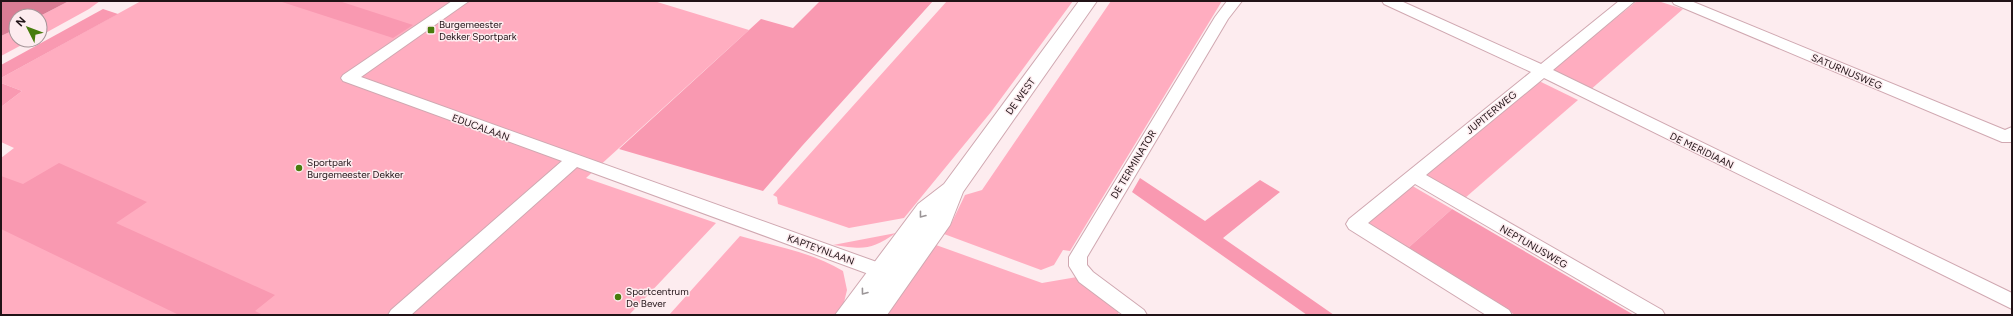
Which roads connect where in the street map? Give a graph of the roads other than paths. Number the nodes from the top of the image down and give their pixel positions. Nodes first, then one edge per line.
1 (462, 1) edge
2 (1088, 1) edge
3 (1235, 1) edge
4 (1389, 1) edge
5 (1628, 1) edge
6 (1679, 1) edge
7 (1542, 71) junction
8 (2012, 132) edge
9 (573, 161) junction
10 (1414, 176) junction
11 (742, 220) joint
12 (890, 274) junction
13 (2012, 302) edge
14 (398, 315) edge
15 (848, 315) edge
16 (873, 315) edge
17 (1135, 315) edge
18 (1502, 315) edge
19 (1655, 315) edge

1 - 9 street, EDUCALAAN
2 - 12 main road, DE WEST
3 - 17 street, DE TERMINATOR
4 - 7 street, DE MERIDIAAN
5 - 7 street, JUPITERWEG
6 - 8 street, SATURNUSWEG
7 - 10 street, JUPITERWEG
7 - 13 street, DE MERIDIAAN
9 - 11 street, EDUCALAAN
9 - 14 street
10 - 18 street, JUPITERWEG
10 - 19 street, NEPTUNUSWEG
11 - 12 street, KAPTEYNLAAN
12 -> 15 main road, DE WEST
12 - 16 main road, DE WEST

